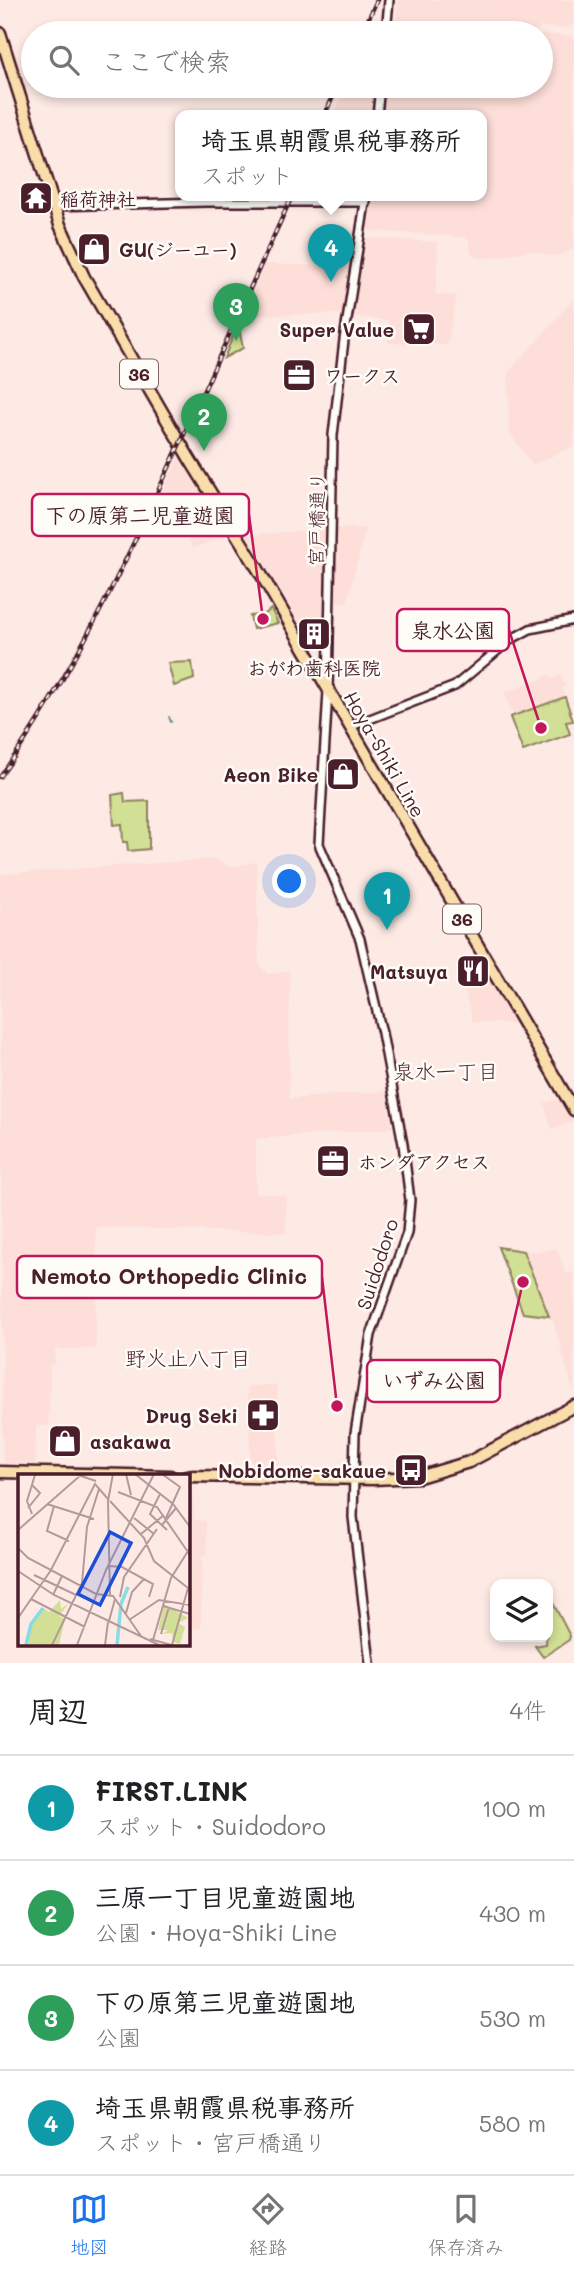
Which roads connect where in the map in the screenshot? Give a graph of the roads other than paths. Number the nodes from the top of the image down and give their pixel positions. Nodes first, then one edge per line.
1 (389, 0) edge
2 (387, 21) edge
3 (0, 33) edge
4 (274, 201) edge
5 (366, 201) edge
6 (54, 206) junction
7 (574, 620) edge
8 (328, 691) junction
9 (349, 727) junction
10 (319, 844) joint
11 (574, 1110) edge
12 (574, 1406) edge
13 (0, 1472) edge
14 (85, 1474) edge
15 (189, 1476) edge
16 (353, 1479) junction
17 (370, 1663) edge

1 - 2 street
3 - 6 main road, Hoya-Shiki Line / 36
4 - 6 street
5 - 8 street, 宮戸橋通り
6 - 8 main road, Hoya-Shiki Line / 36
7 - 9 street
8 - 9 main road, Hoya-Shiki Line / 36
8 - 10 street, 宮戸橋通り
9 - 11 main road, Hoya-Shiki Line / 36
10 - 16 street, Suidodoro
12 - 16 main road
13 - 14 main road
15 - 16 main road
16 - 17 street, Suidodoro

